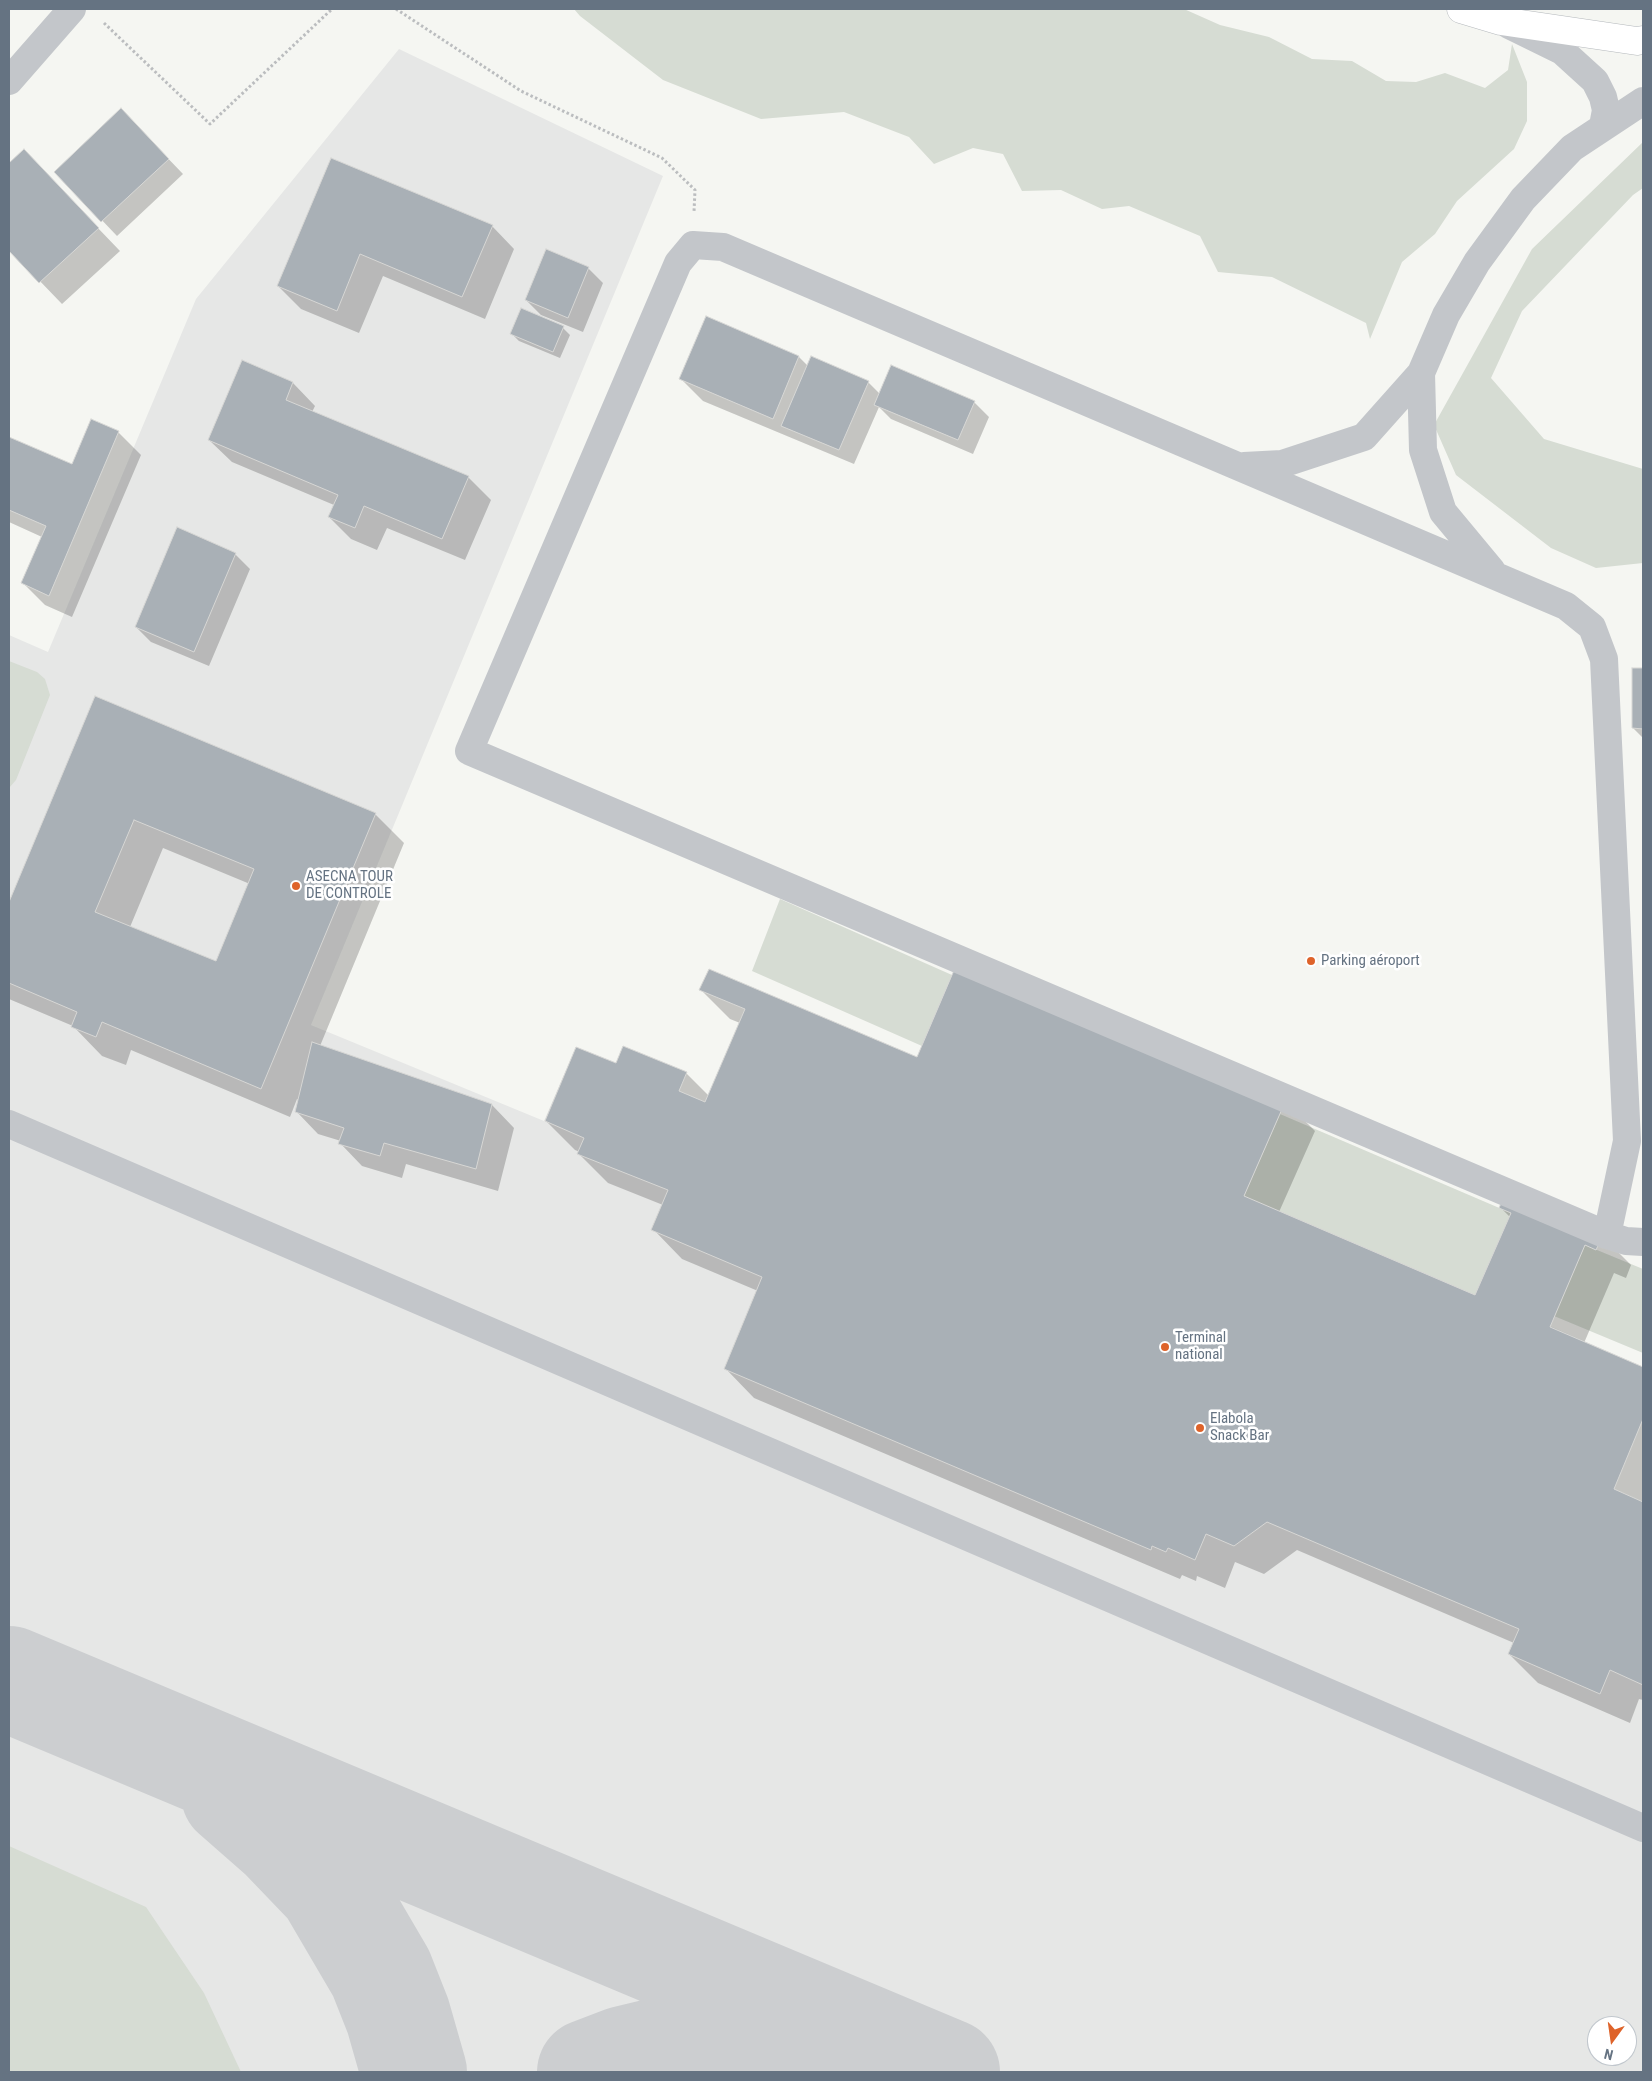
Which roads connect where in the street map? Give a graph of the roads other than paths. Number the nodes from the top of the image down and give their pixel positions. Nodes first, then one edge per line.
1 (72, 9) edge
2 (1461, 9) edge
3 (1501, 21) junction
4 (1643, 40) edge
5 (9, 80) edge
6 (1643, 101) edge
7 (1602, 126) junction
8 (1421, 374) junction
9 (1239, 467) junction
10 (1495, 575) junction
11 (9, 1124) edge
12 (1607, 1235) junction
13 (1643, 1242) edge
14 (1643, 1828) edge

1 - 5 lane
2 - 3 main road
3 - 4 main road
3 - 7 lane
6 - 7 lane
7 - 8 lane
8 - 9 lane
8 - 10 lane
9 - 10 lane
9 - 12 lane
10 - 12 lane
11 - 14 lane
12 - 13 lane

